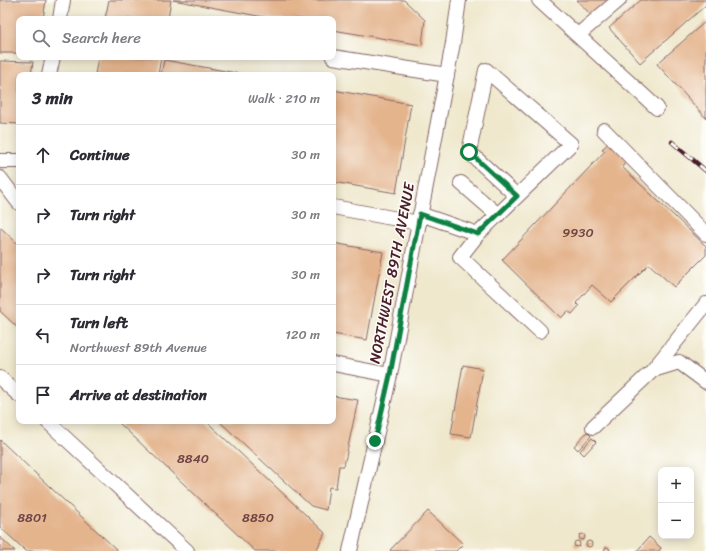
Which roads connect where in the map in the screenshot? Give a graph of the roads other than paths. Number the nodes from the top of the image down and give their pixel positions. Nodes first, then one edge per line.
1 (63, 0) edge
2 (540, 0) edge
3 (619, 0) edge
4 (456, 2) edge
5 (60, 16) edge
6 (578, 36) junction
7 (336, 57) edge
8 (52, 60) edge
9 (50, 72) edge
10 (447, 75) junction
11 (657, 108) dead end
12 (604, 130) dead end
13 (0, 161) edge
14 (16, 161) edge
15 (0, 178) edge
16 (461, 183) dead end
17 (517, 196) junction
18 (16, 200) edge
19 (336, 207) edge
20 (498, 215) junction
21 (419, 219) junction
22 (478, 234) junction
23 (706, 234) edge
24 (706, 304) edge
25 (540, 331) dead end
26 (336, 365) edge
27 (653, 370) junction
28 (390, 375) junction
29 (0, 378) edge
30 (706, 382) edge
31 (16, 392) edge
32 (50, 424) edge
33 (592, 427) dead end
34 (187, 551) edge
35 (350, 551) edge

1 - 5 street
2 - 6 street
3 - 6 street
4 - 10 street, NORTHWEST 89TH AVENUE
6 - 11 street
7 - 10 street
8 - 9 street
10 - 21 street, NORTHWEST 89TH AVENUE
12 - 23 street
13 - 14 street
15 - 18 street
16 - 20 street
17 - 17 street
17 - 20 street
19 - 21 street
20 - 22 street
21 - 22 street
21 - 28 street, NORTHWEST 89TH AVENUE
22 - 25 street
24 - 27 street
26 - 28 street
27 - 30 street
27 - 33 street
28 - 35 street, NORTHWEST 89TH AVENUE
29 - 31 street
32 - 34 street

